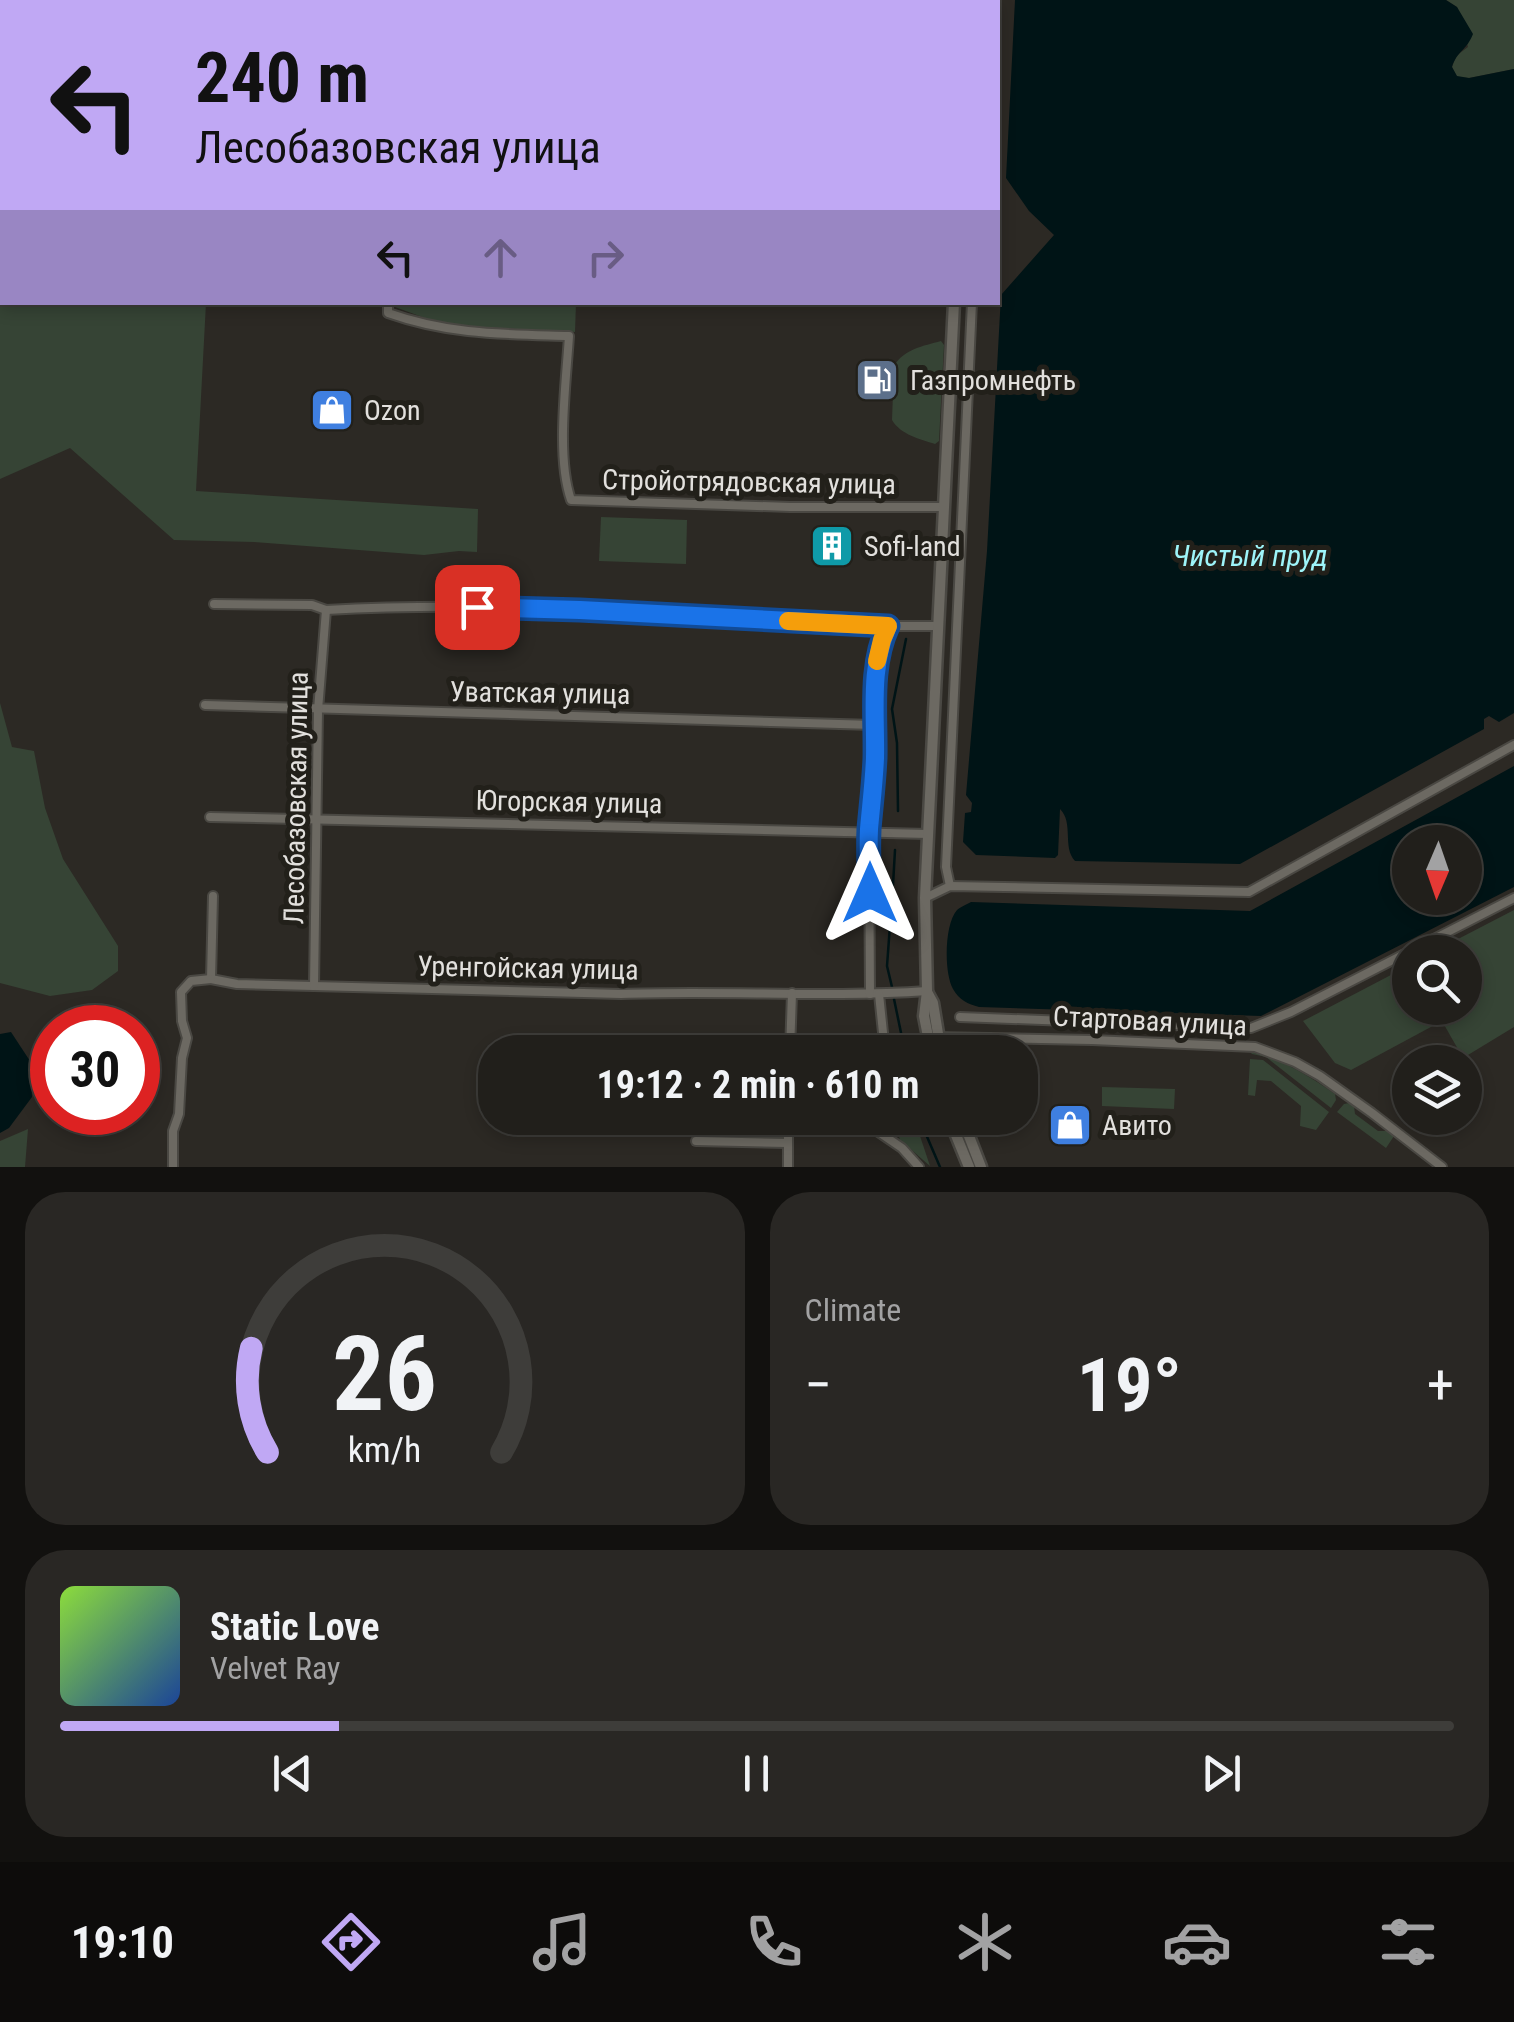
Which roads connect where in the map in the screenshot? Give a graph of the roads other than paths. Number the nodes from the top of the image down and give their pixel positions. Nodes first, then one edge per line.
1 (388, 305) edge
2 (954, 305) edge
3 (972, 305) edge
4 (950, 404) junction
5 (966, 408) junction
6 (944, 507) junction
7 (214, 604) dead end
8 (326, 610) junction
9 (888, 626) junction
10 (939, 626) junction
11 (938, 640) junction
12 (957, 640) junction
13 (205, 705) dead end
14 (318, 710) junction
15 (934, 710) junction
16 (954, 711) junction
17 (874, 724) junction
18 (1514, 745) edge
19 (931, 773) junction
20 (950, 774) junction
21 (210, 817) dead end
22 (317, 820) junction
23 (869, 832) junction
24 (928, 834) junction
25 (950, 886) junction
26 (212, 896) dead end
27 (926, 898) junction
28 (1514, 898) edge
29 (212, 978) junction
30 (314, 986) junction
31 (927, 991) junction
32 (792, 993) junction
33 (874, 994) junction
34 (960, 1017) dead end
35 (791, 1035) edge
36 (882, 1035) edge
37 (932, 1035) edge
38 (1038, 1040) edge
39 (787, 1135) edge
40 (886, 1135) edge
41 (956, 1135) edge
42 (969, 1135) edge
43 (696, 1141) dead end
44 (787, 1143) junction
45 (173, 1167) edge
46 (788, 1167) edge
47 (920, 1167) edge
48 (969, 1167) edge
49 (981, 1167) edge
50 (1442, 1167) edge

1 - 6 street, Стройотрядовская улица
2 - 4 main road
3 - 5 street
4 - 5 street
4 - 6 main road
5 - 12 street
6 - 10 main road
7 - 8 street
8 - 9 street
8 - 14 street, Лесобазовская улица
9 - 10 street
9 - 17 street
10 - 11 main road
11 - 12 street
11 - 15 main road
12 - 16 street
13 - 14 street, Уватская улица
14 - 17 street, Уватская улица
14 - 22 street, Лесобазовская улица
15 - 16 street
15 - 19 main road
16 - 20 street
17 - 23 street
18 - 25 street
19 - 20 street
19 - 24 main road
20 - 25 street
21 - 22 street, Югорская улица
22 - 23 street, Югорская улица
22 - 30 street, Лесобазовская улица
23 - 24 street, Югорская улица
23 - 33 street
24 - 27 main road
25 - 27 street
26 - 29 street
27 - 31 main road
28 - 34 street
29 - 30 street, Уренгойская улица
29 - 45 street
30 - 32 street, Уренгойская улица
31 - 33 street, Уренгойская улица
31 - 37 main road
32 - 33 street, Уренгойская улица
32 - 35 street
33 - 36 street
38 - 50 street, Стартовая улица
39 - 44 street
40 - 47 street
41 - 48 main road
42 - 49 main road
43 - 44 street
44 - 46 street

